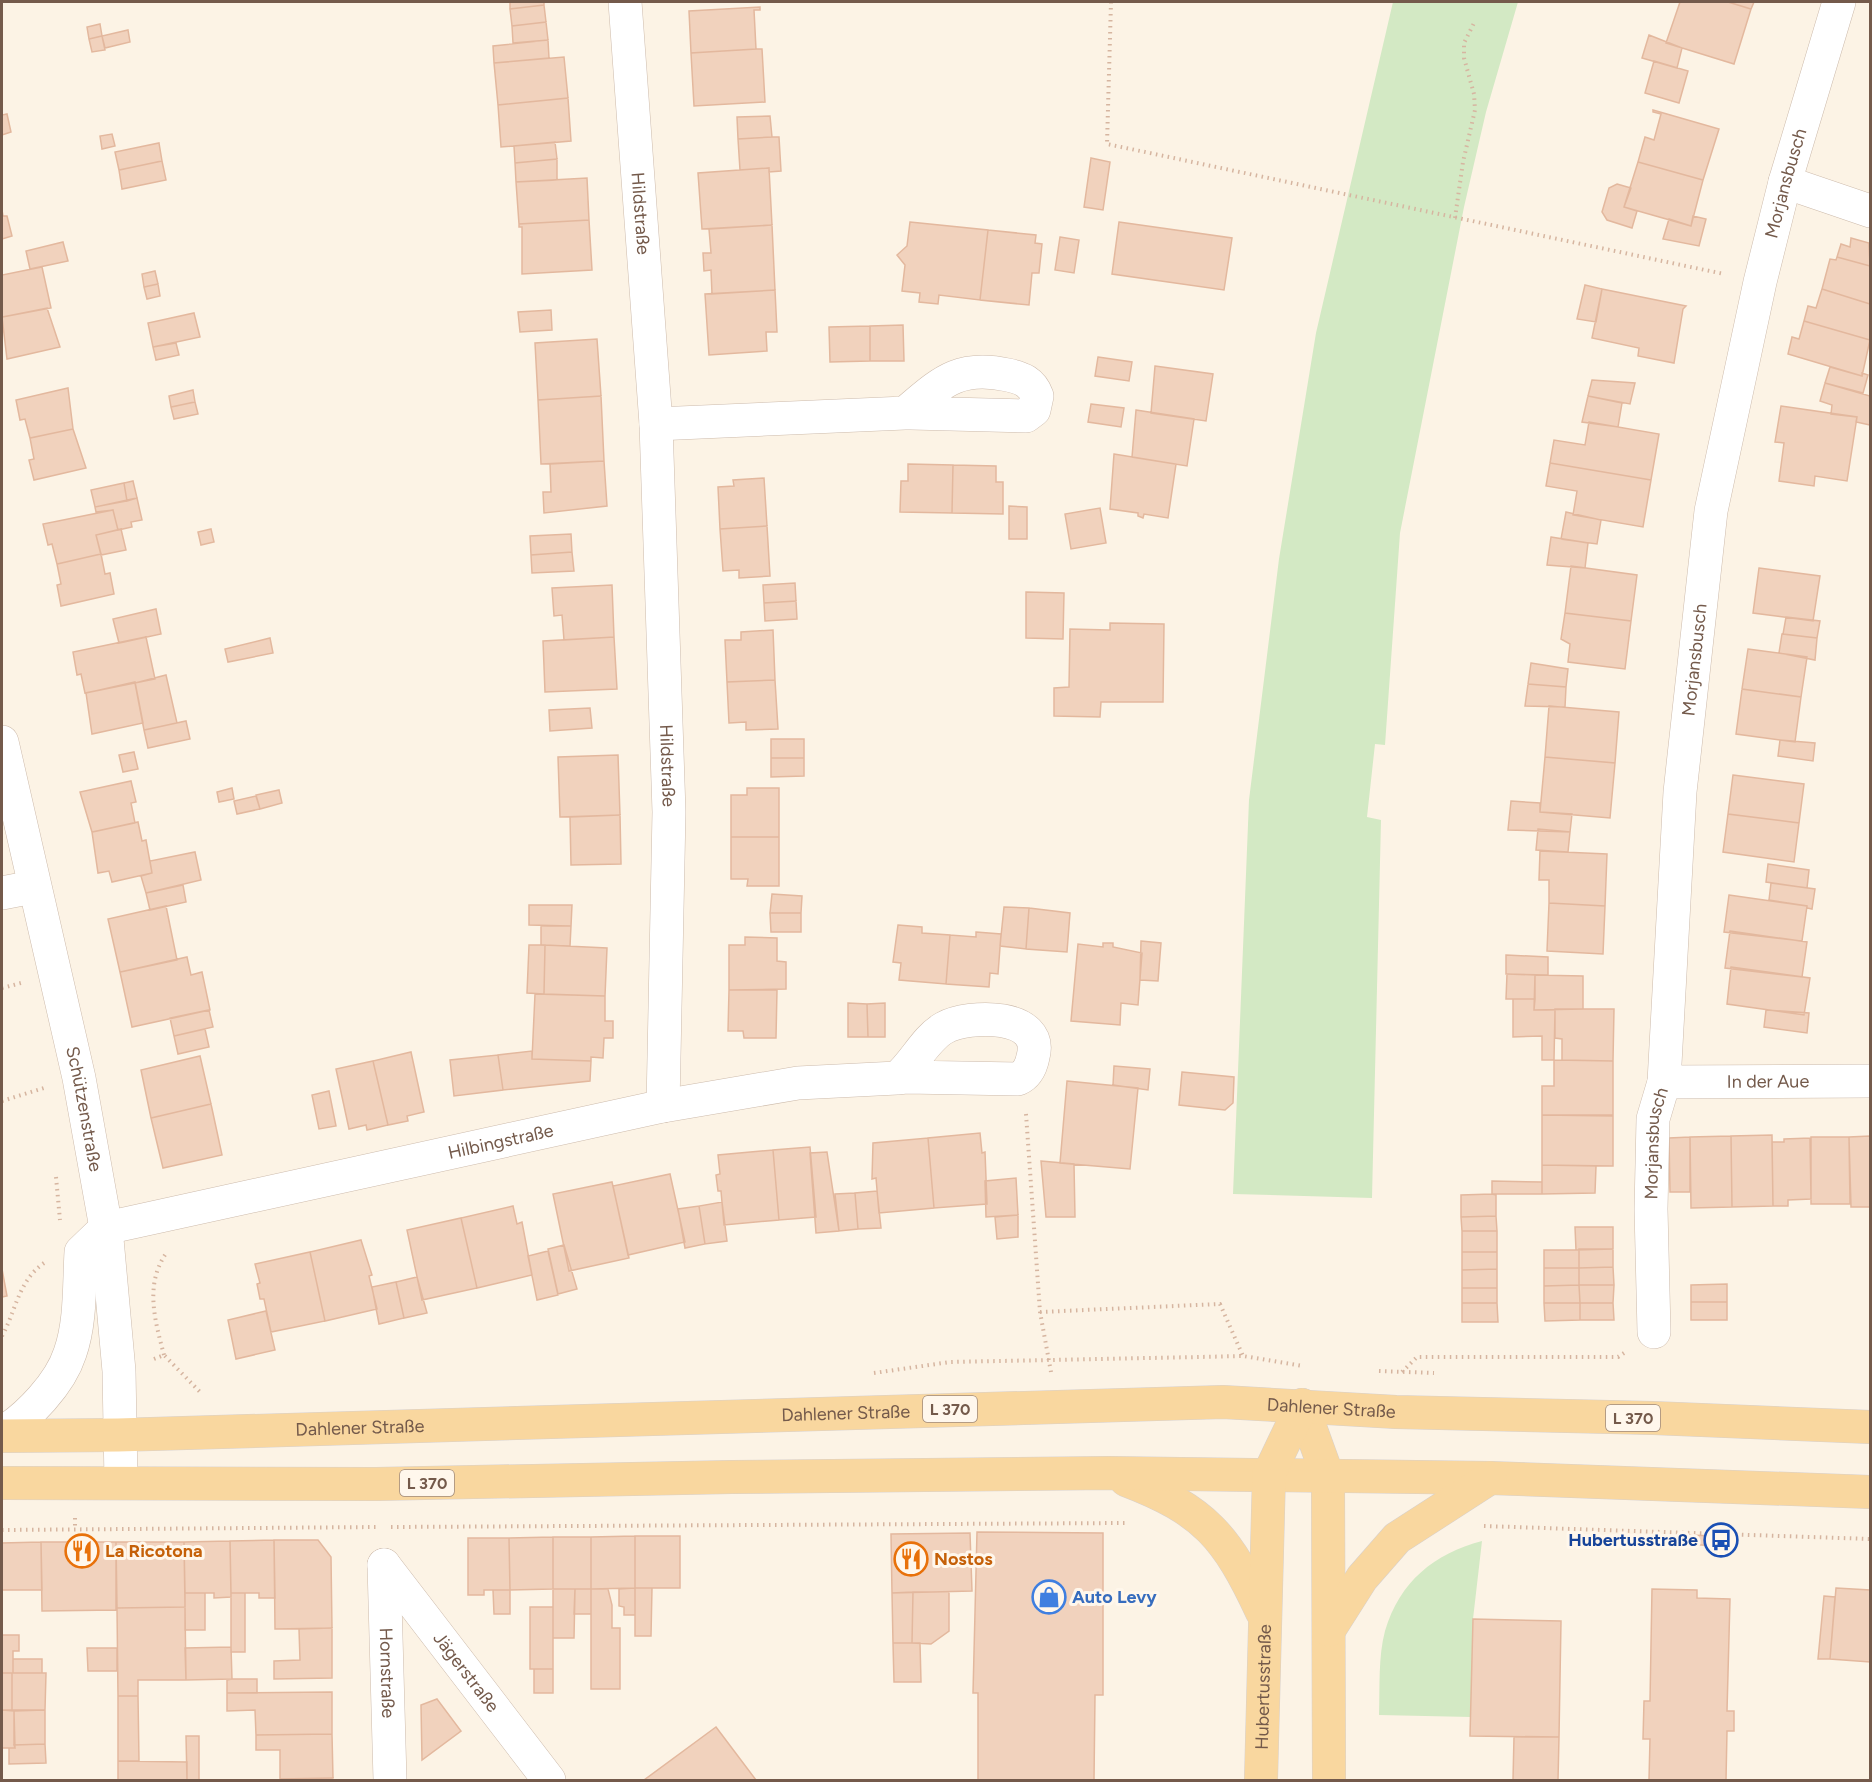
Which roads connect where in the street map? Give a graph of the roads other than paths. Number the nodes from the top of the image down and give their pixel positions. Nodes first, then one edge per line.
1 (625, 2) edge
2 (1839, 2) edge
3 (1785, 183) junction
4 (1870, 211) edge
5 (905, 413) dead end
6 (656, 424) junction
7 (2, 742) edge
8 (33, 887) junction
9 (2, 894) edge
10 (897, 1078) junction
11 (1870, 1081) edge
12 (1664, 1082) junction
13 (663, 1106) junction
14 (106, 1228) junction
15 (1654, 1332) road end
16 (1302, 1405) junction
17 (1870, 1427) edge
18 (2, 1434) edge
19 (118, 1435) junction
20 (1109, 1473) junction
21 (1269, 1474) junction
22 (1328, 1477) junction
23 (1490, 1478) junction
24 (121, 1482) junction
25 (2, 1483) edge
26 (1870, 1492) edge
27 (384, 1565) joint
28 (1265, 1619) junction
29 (1329, 1630) junction
30 (390, 1780) edge
31 (549, 1780) edge
32 (1261, 1780) edge
33 (1329, 1780) edge

1 - 6 street, Hildstraße
2 - 3 street, Morjansbusch
3 - 4 street
3 - 12 street, Morjansbusch
5 - 6 street
6 - 13 street, Hildstraße
7 - 8 street, Schützenstraße
8 - 9 street
8 - 14 street, Schützenstraße
10 - 10 street, Hilbingstraße
10 - 13 street, Hilbingstraße
11 - 12 street, In der Aue
12 - 15 street, Morjansbusch
13 - 14 street, Hilbingstraße
14 - 18 street
14 - 19 street, Schützenstraße
16 - 17 main road, Dahlener Straße / L 370
16 - 19 main road, Dahlener Straße / L 370
16 - 21 main road, Hubertusstraße
16 - 22 main road
18 - 19 main road, Dahlener Straße / L 370
19 - 24 street, Schützenstraße
20 - 21 main road, L 370
20 - 24 main road, L 370
20 - 28 main road
21 - 22 main road, L 370
21 - 28 main road, Hubertusstraße
22 - 23 main road, L 370
22 - 29 main road
23 - 26 main road, L 370
23 - 29 main road
24 - 25 main road, L 370
27 - 30 street, Hornstraße
27 - 31 street, Jägerstraße
28 - 32 main road, Hubertusstraße
29 - 33 main road

